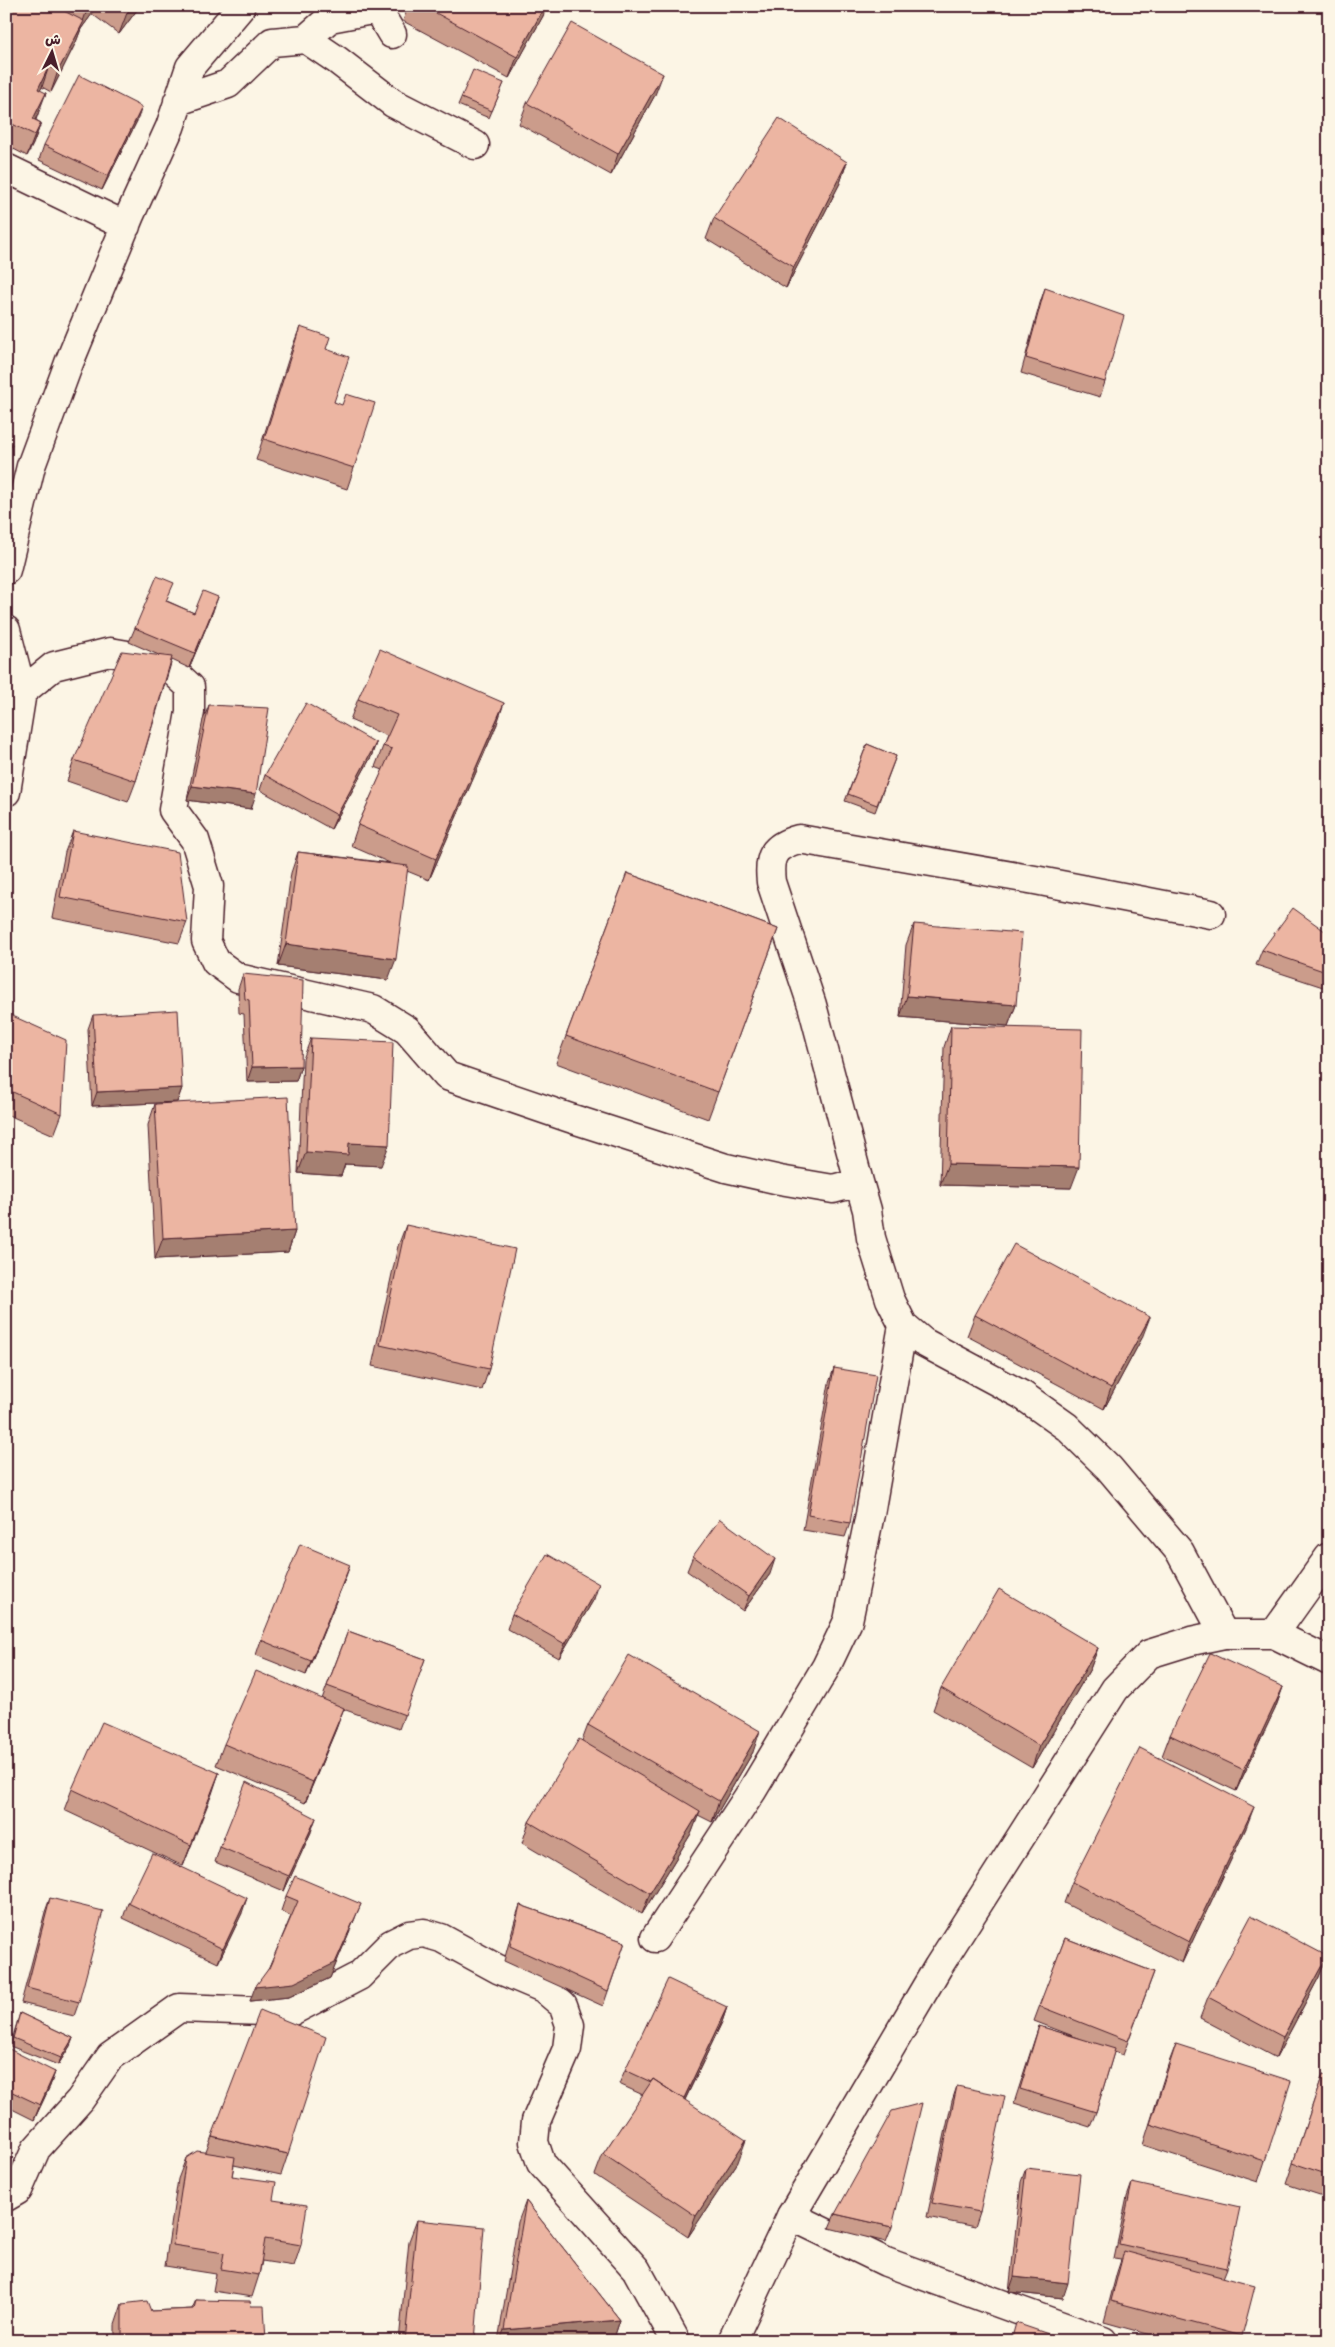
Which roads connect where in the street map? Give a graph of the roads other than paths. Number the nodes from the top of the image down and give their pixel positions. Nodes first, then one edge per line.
1 (240, 8) dead end
2 (392, 34) dead end
3 (306, 39) junction
4 (178, 101) junction
5 (475, 145) dead end
6 (6, 168) edge
7 (126, 226) junction
8 (6, 570) edge
9 (6, 630) edge
10 (22, 692) junction
11 (6, 792) edge
12 (1211, 914) dead end
13 (859, 1182) junction
14 (904, 1325) junction
15 (1329, 1557) edge
16 (1224, 1634) junction
17 (1274, 1634) junction
18 (1329, 1661) edge
19 (655, 1938) dead end
20 (6, 2198) edge
21 (791, 2216) junction
22 (676, 2341) edge
23 (732, 2341) edge
24 (1103, 2341) edge

1 - 4 street
2 - 3 street
3 - 4 street
3 - 5 street
4 - 7 street
6 - 7 street
7 - 8 street
9 - 10 street
10 - 11 street
10 - 13 street
12 - 13 street
13 - 14 street
14 - 16 street
14 - 19 street
15 - 17 street
16 - 17 street
16 - 21 street
17 - 18 street
20 - 22 street
21 - 23 street
21 - 24 street

